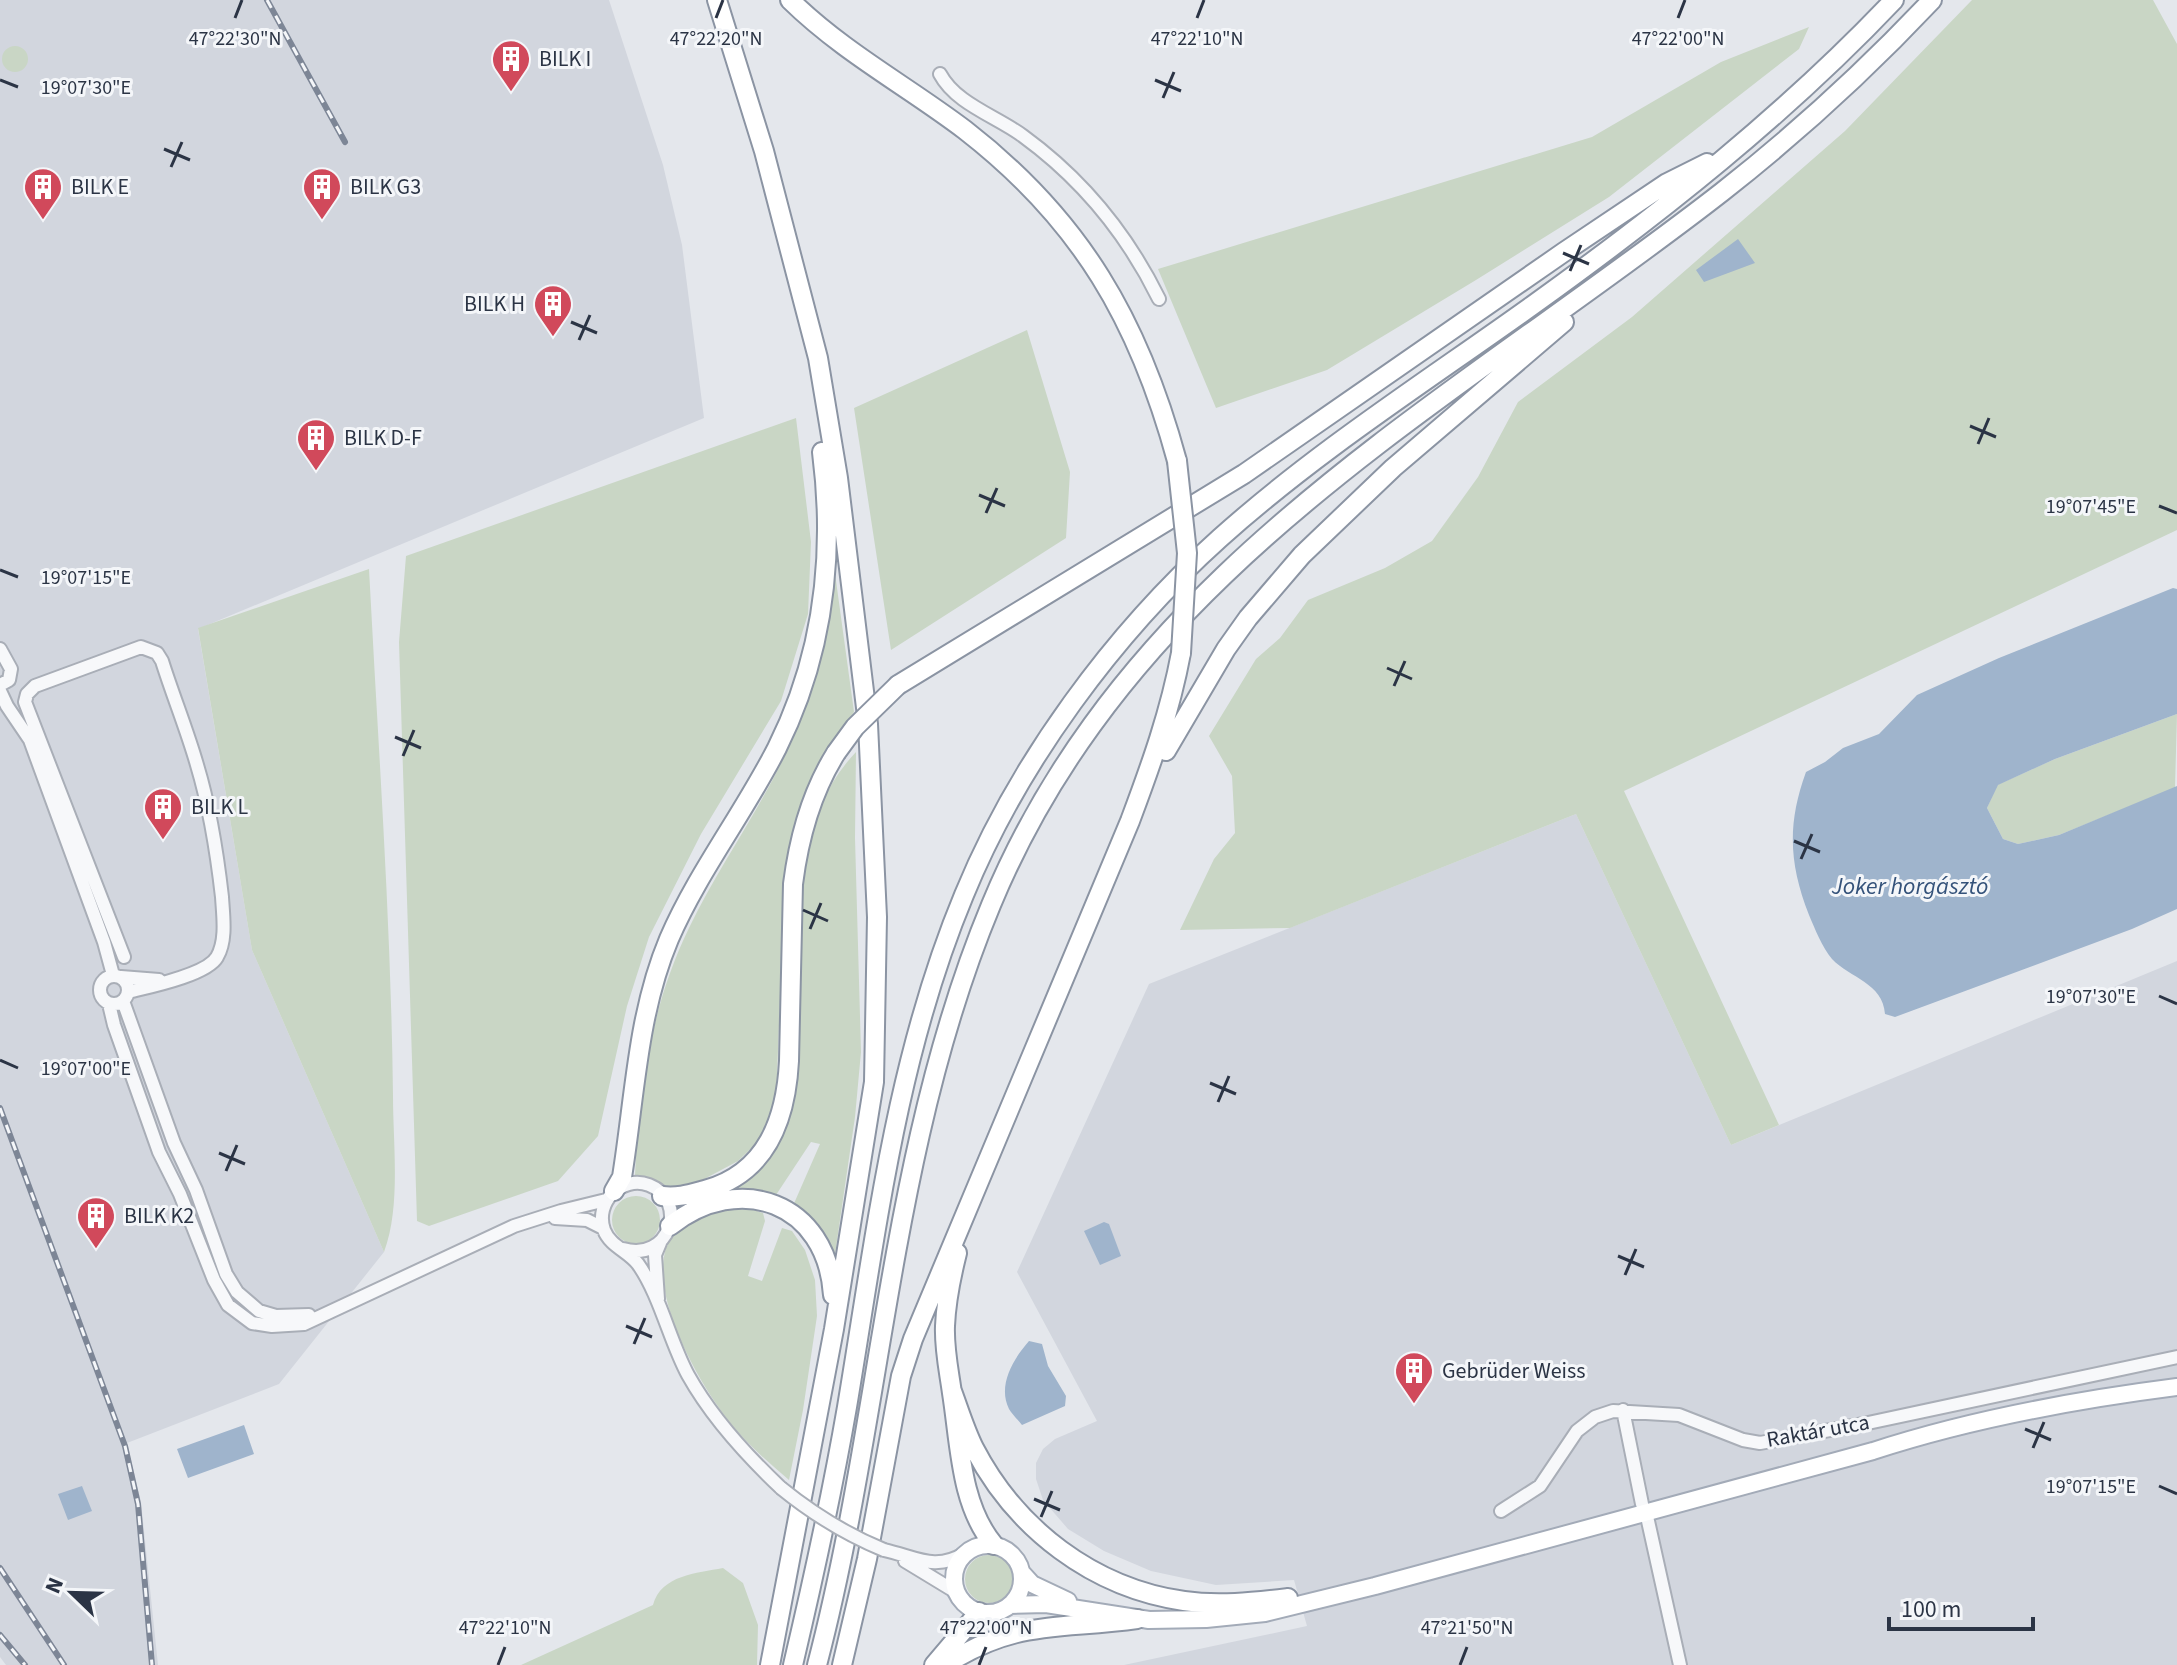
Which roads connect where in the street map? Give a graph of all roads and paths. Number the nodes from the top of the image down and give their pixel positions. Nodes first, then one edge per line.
1 (717, 0) edge
2 (790, 0) edge
3 (1894, 0) edge
4 (1932, 0) edge
5 (940, 74) dead end
6 (1741, 146) junction
7 (1613, 273) junction
8 (1159, 299) dead end
9 (818, 358) junction
10 (2, 655) edge
11 (0, 688) edge
12 (1130, 821) junction
13 (124, 957) dead end
14 (117, 976) junction
15 (178, 978) junction
16 (126, 996) junction
17 (109, 1004) junction
18 (610, 1196) junction
19 (662, 1196) junction
20 (970, 1200) junction
21 (539, 1218) junction
22 (670, 1226) junction
23 (603, 1228) junction
24 (660, 1243) junction
25 (623, 1249) junction
26 (339, 1306) junction
27 (659, 1306) junction
28 (834, 1329) junction
29 (2177, 1357) edge
30 (2177, 1387) edge
31 (952, 1391) junction
32 (1623, 1410) junction
33 (1644, 1508) junction
34 (1501, 1511) dead end
35 (994, 1545) junction
36 (884, 1550) junction
37 (965, 1553) junction
38 (1022, 1573) junction
39 (956, 1592) junction
40 (1288, 1598) junction
41 (1010, 1605) junction
42 (979, 1612) junction
43 (1137, 1619) junction
44 (952, 1660) edge
45 (770, 1665) edge
46 (793, 1665) edge
47 (817, 1665) edge
48 (842, 1665) edge
49 (934, 1665) edge
50 (1680, 1665) edge

1 - 9 highway
2 - 12 highway, bridge
3 - 6 highway
4 - 7 highway
5 - 8 street
6 - 19 highway, bridge
6 - 46 highway
7 - 12 highway
7 - 47 highway
9 - 18 highway
9 - 28 highway
10 - 11 street
11 - 14 street
12 - 20 highway
13 - 15 street
14 - 15 street
14 - 16 street
14 - 17 street
15 - 16 street
16 - 17 street
16 - 26 street
17 - 26 street
18 - 19 street
18 - 21 street
18 - 23 street
19 - 22 street
20 - 31 highway
20 - 48 highway
21 - 23 street
21 - 26 street
22 - 24 street
22 - 28 highway
23 - 25 street
24 - 25 street
24 - 27 street
25 - 27 street
27 - 36 street, bridge
28 - 45 highway
29 - 32 street, Raktár utca
30 - 33 main road
31 - 35 highway
31 - 40 highway
32 - 33 street
32 - 34 street, Raktár utca
33 - 40 main road
33 - 43 main road
33 - 50 street
35 - 37 main road
35 - 38 main road
36 - 37 street
36 - 39 street
37 - 39 main road
38 - 40 main road
38 - 41 main road
39 - 42 main road
41 - 42 main road
41 - 43 main road
42 - 49 highway
43 - 44 highway

